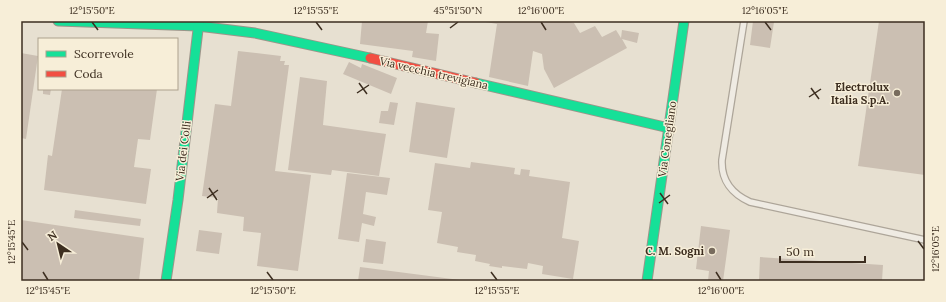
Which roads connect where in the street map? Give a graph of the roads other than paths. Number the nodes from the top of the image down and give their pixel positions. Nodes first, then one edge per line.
1 (58, 21) edge
2 (684, 21) edge
3 (744, 21) edge
4 (199, 23) edge
5 (669, 128) junction
6 (925, 240) edge
7 (166, 281) edge
8 (647, 281) edge

1 - 4 street, Via vecchia trevigiana
2 - 5 street, Via Conegliano
3 - 6 lane
4 - 5 street, Via vecchia trevigiana
4 - 7 street, Via dei Colli
5 - 8 street, Via Conegliano

